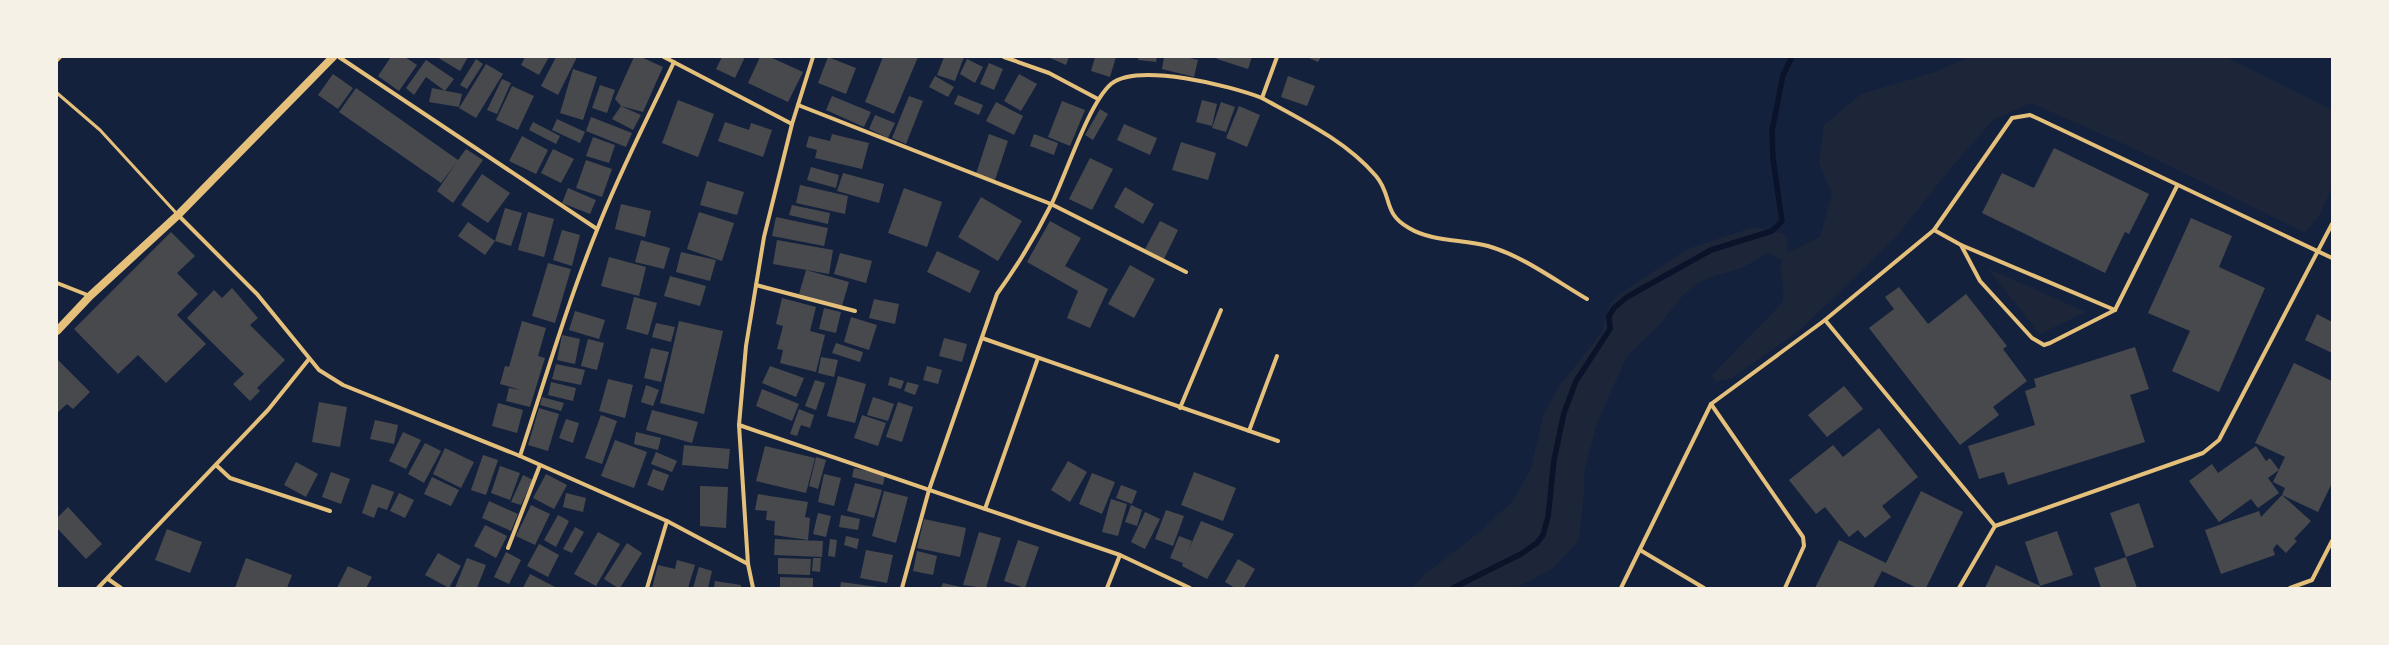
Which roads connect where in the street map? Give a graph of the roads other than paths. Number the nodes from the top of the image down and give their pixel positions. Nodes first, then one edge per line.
1 (332, 57) edge
2 (339, 57) edge
3 (664, 57) edge
4 (814, 57) edge
5 (1004, 57) edge
6 (1277, 57) edge
7 (674, 62) junction
8 (57, 93) edge
9 (1262, 98) junction
10 (1098, 99) junction
11 (798, 106) junction
12 (792, 124) junction
13 (2177, 186) junction
14 (1052, 204) junction
15 (178, 215) junction
16 (2332, 224) edge
17 (597, 228) junction
18 (1934, 230) junction
19 (1961, 245) junction
20 (2316, 250) junction
21 (2332, 258) edge
22 (1186, 272) dead end
23 (57, 283) edge
24 (756, 286) junction
25 (90, 296) junction
26 (1587, 299) dead end
27 (1221, 310) dead end
28 (2115, 310) junction
29 (855, 311) dead end
30 (1825, 320) junction
31 (57, 330) edge
32 (982, 338) junction
33 (1277, 356) dead end
34 (1038, 358) junction
35 (309, 359) junction
36 (1711, 404) junction
37 (1180, 408) junction
38 (739, 425) junction
39 (1250, 431) junction
40 (1278, 441) dead end
41 (520, 456) junction
42 (216, 465) junction
43 (540, 465) junction
44 (929, 490) junction
45 (985, 508) junction
46 (330, 511) dead end
47 (667, 521) junction
48 (1996, 526) junction
49 (2332, 541) edge
50 (508, 548) dead end
51 (1640, 550) junction
52 (1120, 555) junction
53 (748, 564) junction
54 (108, 579) junction
55 (98, 588) edge
56 (121, 588) edge
57 (647, 588) edge
58 (753, 588) edge
59 (902, 588) edge
60 (1107, 588) edge
61 (1190, 588) edge
62 (1621, 588) edge
63 (1704, 588) edge
64 (1785, 588) edge
65 (1959, 588) edge
66 (2290, 588) edge

1 - 15 main road
2 - 17 street
3 - 7 street
4 - 11 street
5 - 10 street
6 - 9 street
7 - 12 street
7 - 17 street
8 - 15 lane
9 - 10 street
9 - 26 street
10 - 14 street
11 - 12 street
11 - 14 street
12 - 24 street
13 - 18 street
13 - 20 street
13 - 28 street
14 - 22 street
14 - 32 street
15 - 25 main road
15 - 35 street
16 - 20 street
17 - 41 street
18 - 19 street
18 - 30 street
19 - 28 street
19 - 28 street
20 - 21 street
20 - 48 street
23 - 25 street
24 - 29 street
24 - 38 street
25 - 31 main road
27 - 37 street
30 - 36 street
30 - 48 street
32 - 34 street
32 - 44 street
33 - 39 street
34 - 37 street
34 - 45 street
35 - 41 street
35 - 42 street
36 - 51 street
36 - 64 street
37 - 39 street
38 - 44 street
38 - 53 street
39 - 40 street
41 - 43 street
42 - 46 street
42 - 54 street
43 - 47 street
43 - 50 street
44 - 45 street
44 - 59 street
45 - 52 street
47 - 53 street
47 - 57 street
48 - 65 street
49 - 66 street
51 - 62 street
51 - 63 street
52 - 60 street
52 - 61 street
53 - 58 street
54 - 55 street
54 - 56 street

